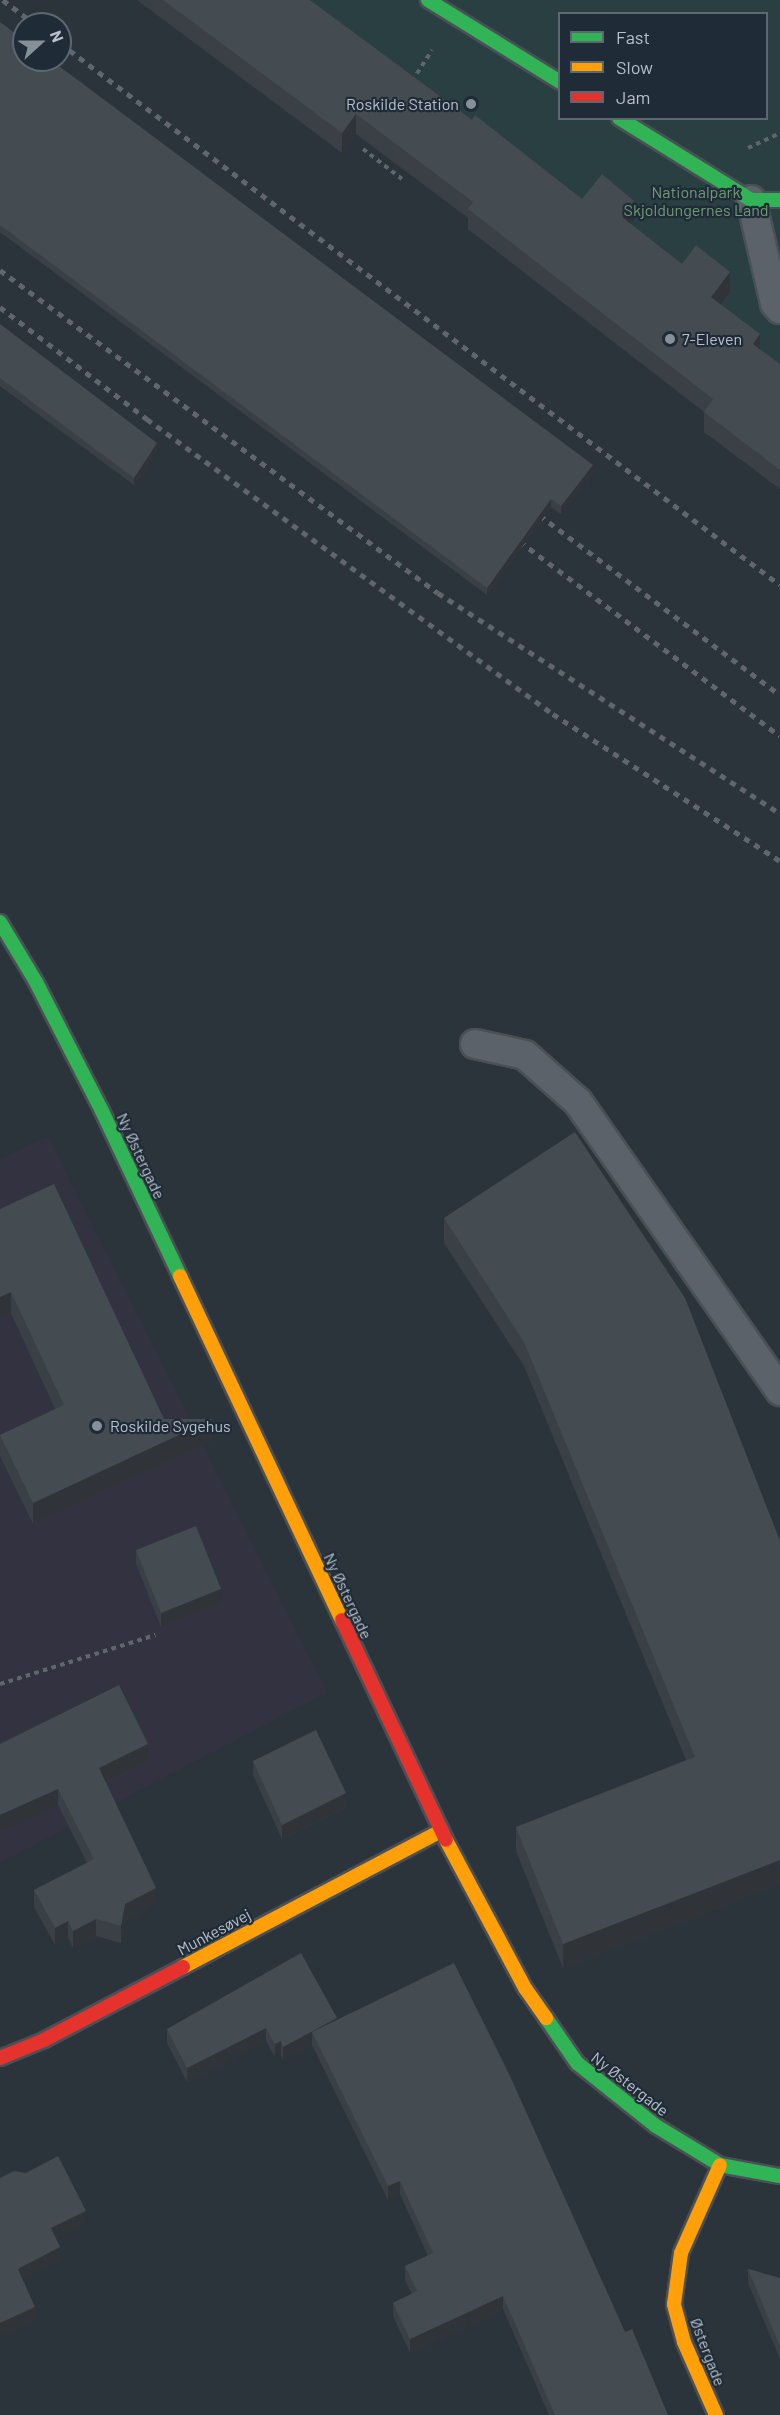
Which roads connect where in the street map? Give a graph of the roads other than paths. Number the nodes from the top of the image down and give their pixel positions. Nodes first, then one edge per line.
1 (428, 0) edge
2 (558, 81) edge
3 (622, 120) edge
4 (751, 200) junction
5 (780, 200) edge
6 (780, 309) edge
7 (0, 922) edge
8 (476, 1044) dead end
9 (780, 1391) edge
10 (441, 1832) junction
11 (0, 2058) edge
12 (720, 2165) junction
13 (780, 2176) edge
14 (716, 2415) edge

1 - 2 main road
3 - 4 main road
4 - 5 main road
4 - 6 lane
7 - 10 main road, Ny Østergade
8 - 9 lane
10 - 11 main road, Munkesøvej
10 - 12 main road, Ny Østergade
12 - 13 main road, Ny Østergade
12 - 14 main road, Østergade

